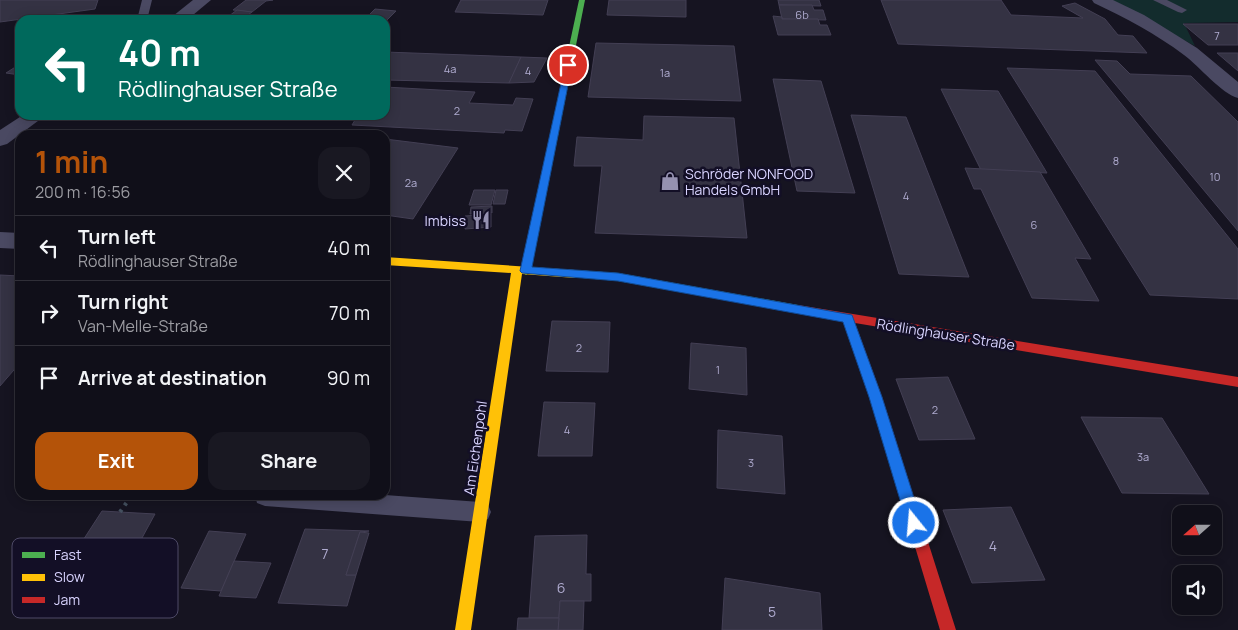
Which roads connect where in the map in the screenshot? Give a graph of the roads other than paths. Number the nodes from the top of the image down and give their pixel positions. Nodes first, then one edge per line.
1 (147, 0) edge
2 (203, 0) edge
3 (582, 0) edge
4 (1100, 0) edge
5 (1158, 0) edge
6 (1182, 10) dead end
7 (143, 15) edge
8 (183, 15) edge
9 (1238, 92) edge
10 (29, 120) edge
11 (0, 140) edge
12 (0, 240) edge
13 (15, 241) edge
14 (390, 261) edge
15 (521, 270) junction
16 (848, 318) junction
17 (1238, 382) edge
18 (319, 500) edge
19 (480, 512) junction
20 (463, 630) edge
21 (948, 630) edge

1 - 7 lane
2 - 8 street
3 - 15 street, Am Eichenpohl
4 - 9 street
5 - 6 lane
10 - 11 street
12 - 13 street
14 - 15 street, Rödlinghauser Straße
15 - 16 street, Rödlinghauser Straße
15 - 19 street, Am Eichenpohl
16 - 17 street, Rödlinghauser Straße
16 - 21 street
18 - 19 lane
19 - 20 street, Am Eichenpohl

